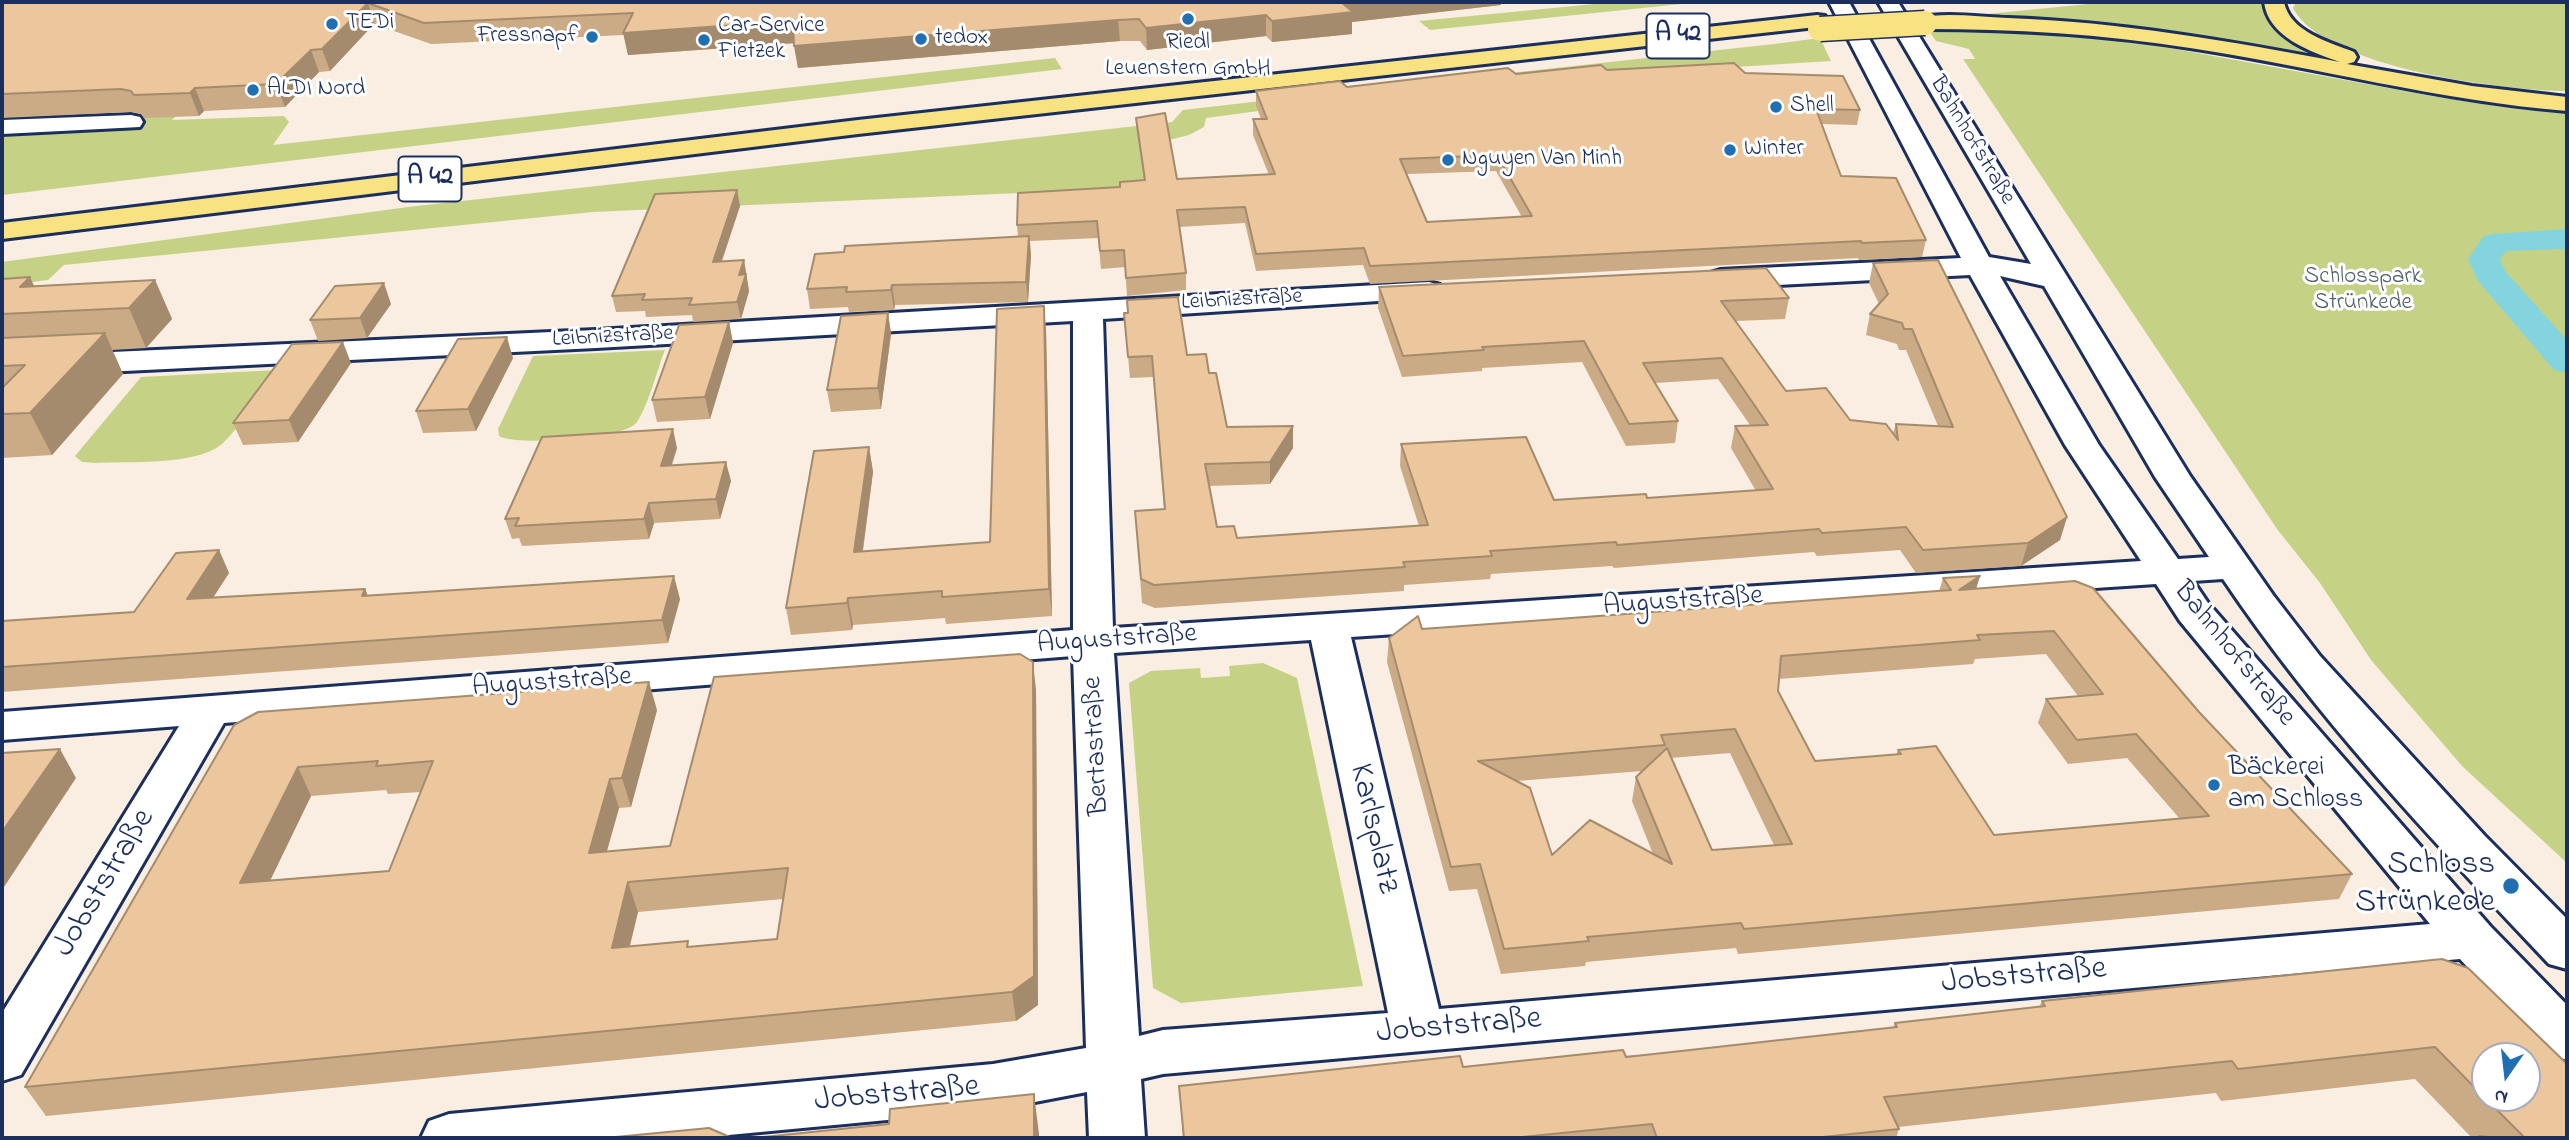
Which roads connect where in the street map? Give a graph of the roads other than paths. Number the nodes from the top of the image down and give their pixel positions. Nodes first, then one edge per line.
1 (1839, 2) edge
2 (1865, 2) edge
3 (1888, 2) edge
4 (2274, 2) edge
5 (1997, 3) edge
6 (1921, 17) junction
7 (1816, 19) junction
8 (1908, 82) junction
9 (2567, 97) edge
10 (2567, 104) edge
11 (131, 122) edge
12 (2, 127) edge
13 (2, 213) edge
14 (2, 231) edge
15 (1978, 264) junction
16 (1697, 280) edge
17 (2054, 280) junction
18 (1460, 290) edge
19 (1088, 311) junction
20 (2, 367) edge
21 (2234, 567) junction
22 (2164, 570) junction
23 (1328, 627) junction
24 (1093, 643) junction
25 (210, 710) junction
26 (2, 726) edge
27 (2472, 939) junction
28 (2567, 950) edge
29 (1418, 1031) junction
30 (2567, 1039) edge
31 (2, 1059) edge
32 (1113, 1062) junction
33 (449, 1138) edge
34 (1117, 1138) edge

1 - 8 street, Bahnhofstraße
2 - 7 highway, A 42
3 - 8 street, Bahnhofstraße
4 - 9 highway
5 - 6 highway
6 - 7 highway, bridge
6 - 10 highway
7 - 13 highway, A 42
7 - 14 highway, A 42
8 - 15 street, Bahnhofstraße
8 - 17 street, Bahnhofstraße
11 - 12 street
15 - 16 street
15 - 17 street
15 - 22 street, Bahnhofstraße
17 - 21 street, Bahnhofstraße
18 - 19 street, Leibnizstraße
19 - 20 street, Leibnizstraße
19 - 24 street, Bertastraße
21 - 22 street, Auguststraße
21 - 28 street, Bahnhofstraße
22 - 23 street, Auguststraße
22 - 27 street, Bahnhofstraße
23 - 24 street, Auguststraße
23 - 29 street, Karlsplatz
24 - 25 street, Auguststraße
24 - 32 street, Bertastraße
25 - 26 street, Auguststraße
25 - 31 street, Jobststraße
27 - 29 street, Jobststraße
27 - 30 street, Bahnhofstraße
29 - 32 street, Jobststraße
32 - 33 street, Jobststraße
32 - 34 street, Bertastraße

